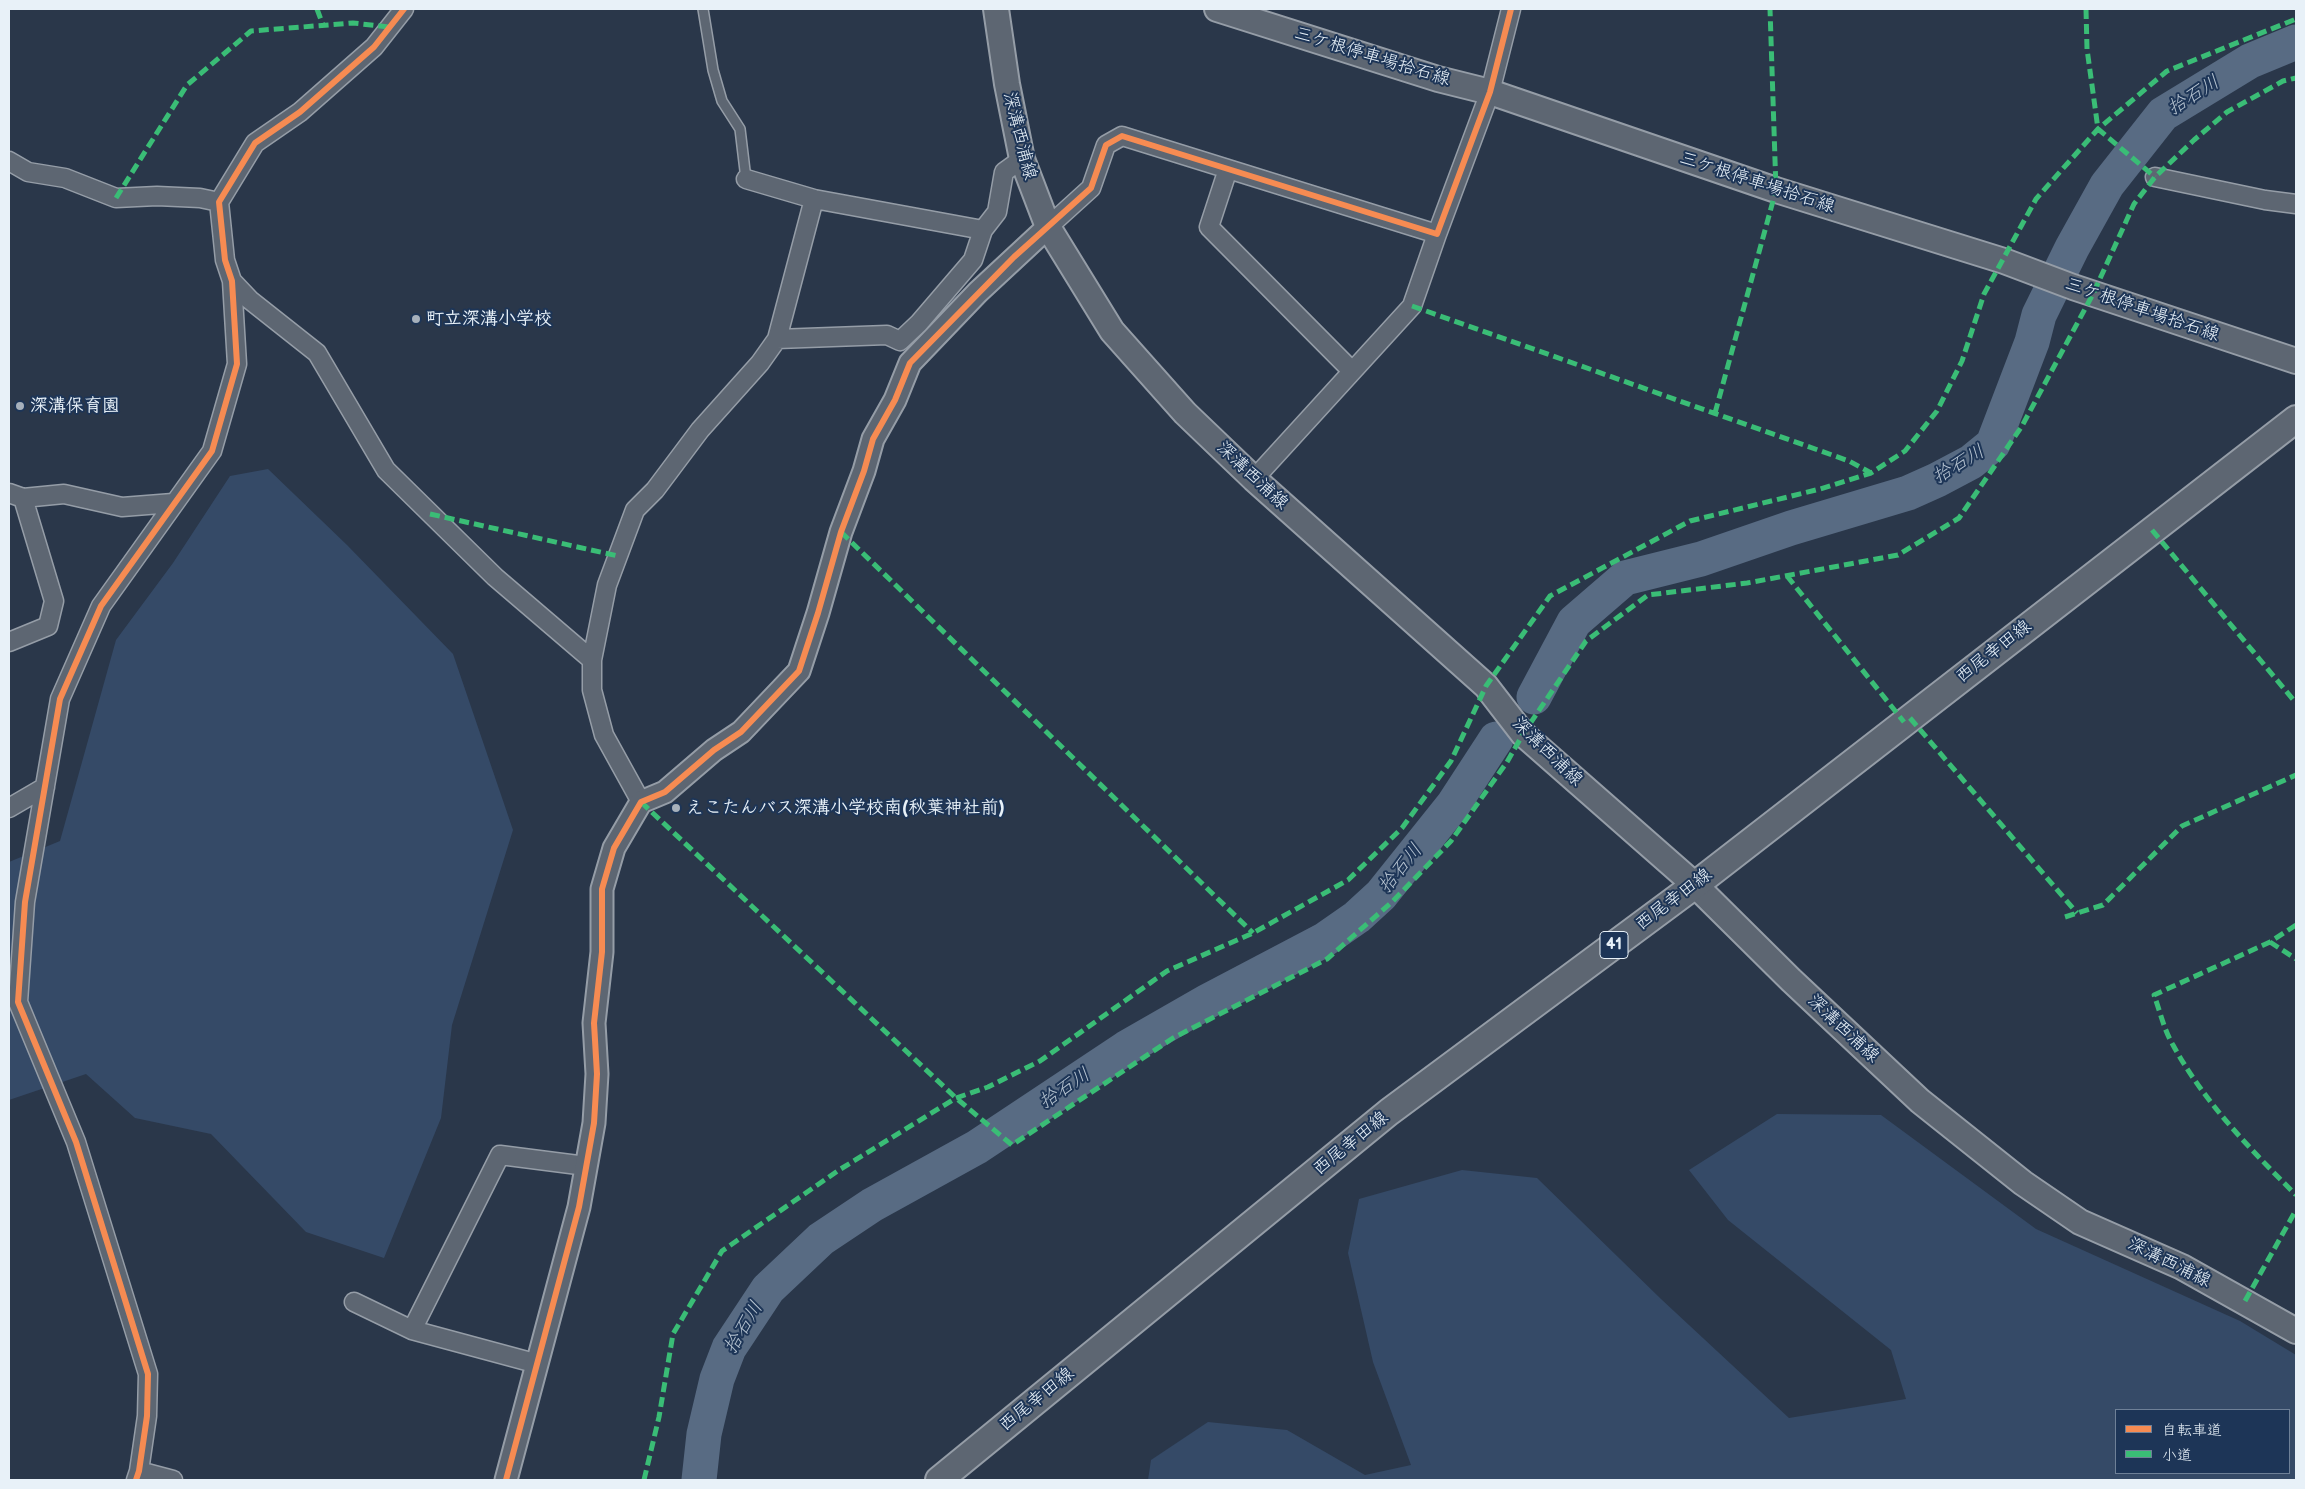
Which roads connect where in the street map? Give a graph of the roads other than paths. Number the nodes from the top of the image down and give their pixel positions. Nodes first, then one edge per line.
1 (404, 9) edge
2 (703, 9) edge
3 (996, 9) edge
4 (1217, 9) edge
5 (1511, 9) edge
6 (1490, 92) junction
7 (1022, 159) junction
8 (9, 161) edge
9 (1228, 169) junction
10 (2155, 177) dead end
11 (746, 179) joint
12 (814, 199) junction
13 (220, 202) junction
14 (2296, 204) edge
15 (1048, 227) junction
16 (983, 230) junction
17 (1437, 234) junction
18 (232, 281) junction
19 (777, 339) junction
20 (900, 341) junction
21 (2296, 362) edge
22 (910, 363) junction
23 (1352, 371) junction
24 (2296, 419) edge
25 (1254, 479) junction
26 (16, 495) edge
27 (173, 503) junction
28 (9, 642) edge
29 (592, 660) junction
30 (45, 787) junction
31 (641, 802) junction
32 (9, 808) edge
33 (1695, 885) junction
34 (586, 1166) junction
35 (354, 1302) dead end
36 (412, 1330) junction
37 (2296, 1331) edge
38 (538, 1364) junction
39 (138, 1476) edge
40 (173, 1480) edge
41 (506, 1480) edge
42 (939, 1480) edge

1 - 13 street
2 - 11 lane
3 - 7 main road, 深溝西浦線
4 - 6 main road, 三ケ根停車場拾石線
5 - 6 street
6 - 17 street
6 - 21 main road, 三ケ根停車場拾石線
7 - 15 main road, 深溝西浦線
7 - 16 street
8 - 13 street
9 - 15 street
9 - 17 street
9 - 23 street
10 - 14 street
11 - 12 street
12 - 16 street
12 - 19 street
13 - 18 street
15 - 22 street
15 - 25 main road, 深溝西浦線
16 - 20 street
17 - 23 street
18 - 27 street
18 - 29 street
19 - 20 street
19 - 29 street
20 - 22 street
22 - 31 street
23 - 25 street
24 - 33 main road, 西尾幸田線 / 41
25 - 33 main road, 深溝西浦線
26 - 27 street
26 - 28 street
27 - 30 street
29 - 31 street
30 - 32 street
30 - 39 street
31 - 34 street
33 - 37 main road, 深溝西浦線
33 - 42 main road, 西尾幸田線 / 41
34 - 36 street
34 - 38 street
35 - 36 street
36 - 38 street
38 - 41 street
39 - 40 street

